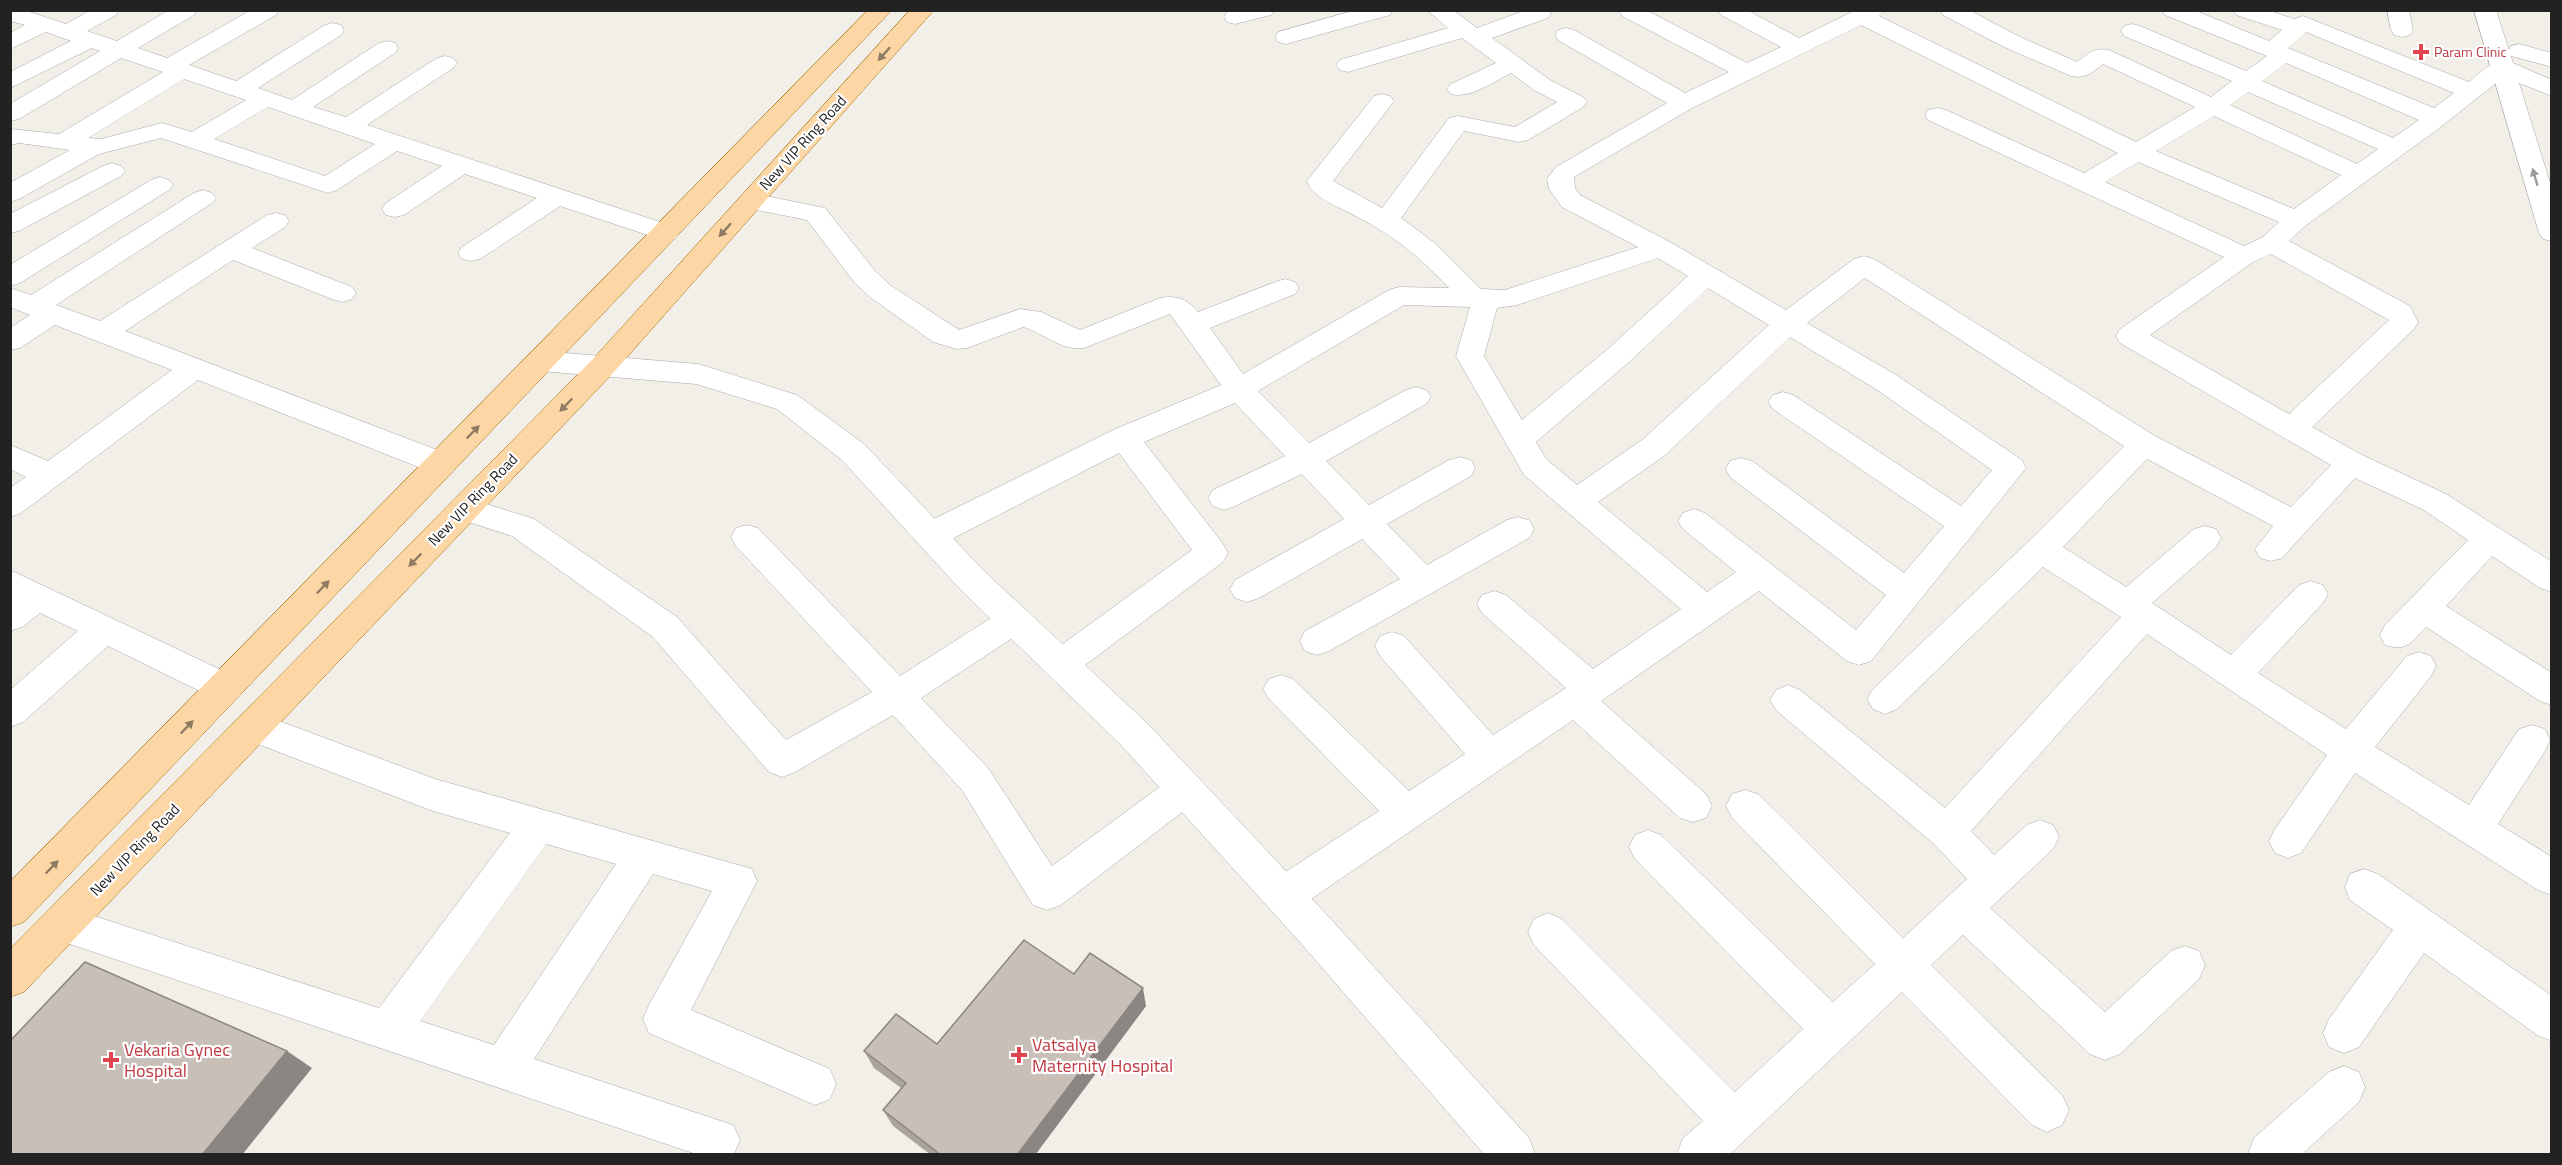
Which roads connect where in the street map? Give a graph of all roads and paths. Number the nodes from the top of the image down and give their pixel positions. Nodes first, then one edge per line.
1 (108, 10) edge
2 (186, 10) edge
3 (268, 10) edge
4 (881, 10) edge
5 (923, 10) edge
6 (1263, 10) edge
7 (1382, 10) edge
8 (1438, 10) edge
9 (1728, 10) edge
10 (1951, 10) edge
11 (2173, 10) edge
12 (2244, 10) edge
13 (2485, 10) edge
14 (1630, 11) edge
15 (1537, 12) edge
16 (10, 13) edge
17 (1869, 14) edge
18 (1235, 17) dead end
19 (45, 24) junction
20 (2298, 28) junction
21 (333, 30) dead end
22 (2132, 31) dead end
23 (1468, 34) junction
24 (80, 36) junction
25 (1286, 37) dead end
26 (10, 42) edge
27 (1799, 47) junction
28 (387, 48) dead end
29 (119, 49) junction
30 (2278, 52) junction
31 (2552, 60) edge
32 (445, 63) dead end
33 (1512, 64) junction
34 (1348, 65) dead end
35 (176, 68) junction
36 (1749, 73) junction
37 (2525, 73) edge
38 (10, 81) edge
39 (2246, 81) junction
40 (240, 89) junction
41 (1459, 89) dead end
42 (2471, 91) junction
43 (267, 98) junction
44 (1382, 101) dead end
45 (1684, 104) junction
46 (2212, 106) junction
47 (295, 108) junction
48 (1937, 115) dead end
49 (2436, 118) junction
50 (349, 126) junction
51 (12, 128) edge
52 (194, 141) junction
53 (396, 141) junction
54 (63, 142) junction
55 (95, 146) junction
56 (2395, 148) junction
57 (2136, 152) junction
58 (2552, 157) edge
59 (463, 164) junction
60 (112, 171) dead end
61 (2359, 174) junction
62 (2084, 184) junction
63 (160, 185) dead end
64 (10, 194) edge
65 (558, 196) junction
66 (203, 198) dead end
67 (751, 201) junction
68 (395, 209) dead end
69 (276, 220) dead end
70 (1386, 220) junction
71 (2296, 220) junction
72 (10, 225) edge
73 (666, 232) junction
74 (2552, 233) edge
75 (2272, 243) junction
76 (1660, 248) junction
77 (231, 250) junction
78 (471, 253) dead end
79 (2244, 256) junction
80 (1706, 275) junction
81 (10, 276) edge
82 (1286, 288) dead end
83 (342, 293) dead end
84 (1479, 297) junction
85 (32, 305) edge
86 (1787, 324) junction
87 (1192, 325) junction
88 (103, 332) junction
89 (10, 340) edge
90 (541, 361) junction
91 (603, 366) junction
92 (196, 368) junction
93 (1239, 389) junction
94 (1416, 397) dead end
95 (1783, 402) dead end
96 (2291, 429) junction
97 (1124, 438) junction
98 (1518, 439) junction
99 (2144, 444) junction
100 (10, 456) edge
101 (1306, 459) junction
102 (2351, 463) junction
103 (442, 464) junction
104 (1460, 468) dead end
105 (1742, 469) dead end
106 (51, 475) junction
107 (1224, 498) dead end
108 (1576, 501) junction
109 (10, 505) edge
110 (464, 509) junction
111 (1694, 521) dead end
112 (1367, 522) junction
113 (2295, 523) junction
114 (1964, 524) junction
115 (1518, 529) dead end
116 (931, 535) junction
117 (747, 537) dead end
118 (2205, 538) dead end
119 (2490, 538) junction
120 (2041, 549) junction
121 (2271, 549) dead end
122 (1760, 573) junction
123 (2552, 579) edge
124 (1425, 583) junction
125 (1247, 589) dead end
126 (24, 590) edge
127 (1906, 593) junction
128 (2311, 594) dead end
129 (1494, 604) dead end
130 (2422, 608) junction
131 (1706, 610) junction
132 (2136, 610) junction
133 (10, 618) edge
134 (1014, 620) junction
135 (104, 629) junction
136 (2397, 635) dead end
137 (1317, 641) dead end
138 (1392, 646) dead end
139 (1061, 664) junction
140 (2419, 666) dead end
141 (2234, 675) junction
142 (226, 688) junction
143 (1281, 689) dead end
144 (2552, 690) edge
145 (1583, 695) junction
146 (896, 696) junction
147 (1885, 699) dead end
148 (1788, 700) dead end
149 (10, 712) edge
150 (255, 727) junction
151 (2532, 740) dead end
152 (2350, 751) junction
153 (1490, 757) junction
154 (1185, 789) junction
155 (1693, 806) dead end
156 (1744, 806) dead end
157 (1406, 813) junction
158 (538, 825) junction
159 (2474, 829) junction
160 (1947, 832) junction
161 (2040, 837) dead end
162 (2288, 841) dead end
163 (1648, 847) dead end
164 (644, 855) junction
165 (2552, 878) edge
166 (1994, 881) junction
167 (2364, 887) dead end
168 (1284, 895) junction
169 (10, 909) edge
170 (1963, 909) junction
171 (63, 924) junction
172 (2419, 926) junction
173 (1548, 932) dead end
174 (1903, 964) junction
175 (2185, 965) dead end
176 (10, 978) edge
177 (2552, 1021) edge
178 (1833, 1030) junction
179 (388, 1031) junction
180 (2344, 1033) dead end
181 (503, 1069) junction
182 (815, 1084) dead end
183 (2344, 1087) dead end
184 (2047, 1110) dead end
185 (1734, 1122) junction
186 (718, 1140) dead end
187 (1513, 1155) edge
188 (1699, 1155) edge
189 (2270, 1155) edge

1 - 24 street
2 - 29 street
3 - 35 street
4 - 73 main road
5 -> 67 main road, New VIP Ring Road
6 - 18 street
7 - 25 street
8 - 23 street
9 - 27 street
10 - 46 street
11 - 30 street
12 - 20 street
13 - 37 street
14 - 36 street
15 - 23 street
15 - 45 street
16 - 19 street
17 - 27 street
17 - 57 street
19 - 24 street
19 - 26 street
20 - 30 street
20 - 42 street
21 - 40 street
22 - 39 street
23 - 33 street
23 - 34 street
24 - 29 street
24 - 38 street
27 - 36 street
28 - 47 street
29 - 35 street
29 - 51 street
30 - 39 street
30 - 49 street
31 - 37 street
32 - 50 street
33 - 41 street
33 - 70 street
35 - 40 street
35 - 54 street
36 - 45 street
37 - 42 street
37 - 58 street
74 -> 37 street
39 - 46 street
39 - 56 street
40 - 43 street
42 - 49 street
43 - 47 street
43 - 52 street
44 - 70 street
45 - 76 street
46 - 57 street
46 - 61 street
47 - 50 street
48 - 62 street
49 - 56 street
50 - 53 street
51 - 54 street
52 - 53 street
52 - 55 street
53 - 59 street
54 - 55 street
55 - 64 street
56 - 61 street
57 - 62 street
57 - 71 street
59 - 65 street
59 - 68 street
60 - 72 street
61 - 71 street
62 - 79 street
63 - 81 street
65 - 73 street
65 - 78 street
66 - 85 street
67 - 87 street
67 -> 91 main road, New VIP Ring Road
69 - 77 street
70 - 84 street
71 - 75 street
73 - 90 main road
75 - 79 street
75 - 96 street
76 - 80 street
76 - 84 street
77 - 83 street
77 - 88 street
79 - 96 street
80 - 86 street
80 - 98 street
82 - 87 street
84 - 93 street
84 - 98 street
85 - 88 street
85 - 89 street
86 - 99 street
86 - 108 street
86 - 114 street
87 - 93 street
88 - 92 street
90 - 91 street
103 -> 90 main road
91 -> 110 main road, New VIP Ring Road
91 - 116 street
92 - 103 street
92 - 106 street
93 - 97 street
93 - 101 street
94 - 101 street
95 - 114 street
96 - 102 street
97 - 116 street
97 - 139 street
98 - 108 street
99 - 113 street
99 - 120 street
100 - 106 street
101 - 107 street
101 - 112 street
102 - 113 street
102 - 119 street
142 -> 103 main road
104 - 112 street
105 - 127 street
106 - 109 street
108 - 131 street
110 - 146 street
110 -> 150 main road, New VIP Ring Road
111 - 122 street
112 - 124 street
112 - 125 street
113 - 121 street
114 - 127 street
115 - 124 street
116 - 134 street
117 - 146 street
118 - 132 street
119 - 123 street
119 - 130 street
120 - 132 street
120 - 147 street
122 - 127 street
122 - 131 street
124 - 137 street
126 - 133 street
126 - 135 street
128 - 141 street
129 - 145 street
130 - 136 street
130 - 144 street
131 - 145 street
132 - 141 street
132 - 160 street
134 - 139 street
134 - 146 street
135 - 142 street
135 - 149 street
138 - 153 street
139 - 154 street
140 - 152 street
141 - 152 street
169 -> 142 main road
143 - 157 street
145 - 153 street
145 - 155 street
146 - 154 street
148 - 160 street
150 - 158 street
150 - 171 main road, New VIP Ring Road
151 - 159 street
152 - 159 street
152 - 162 street
153 - 157 street
154 - 168 street
156 - 174 street
157 - 168 street
158 - 164 street
158 - 179 street
159 - 165 street
160 - 166 street
161 - 166 street
163 - 178 street
164 - 181 street
164 - 182 street
166 - 170 street
167 - 172 street
168 - 187 street
170 - 174 street
170 - 175 street
171 - 176 main road, New VIP Ring Road
171 - 179 street
172 - 177 street
172 - 180 street
173 - 185 street
174 - 178 street
174 - 184 street
178 - 185 street
179 - 181 street
181 - 186 street
183 - 189 street
185 - 188 street

